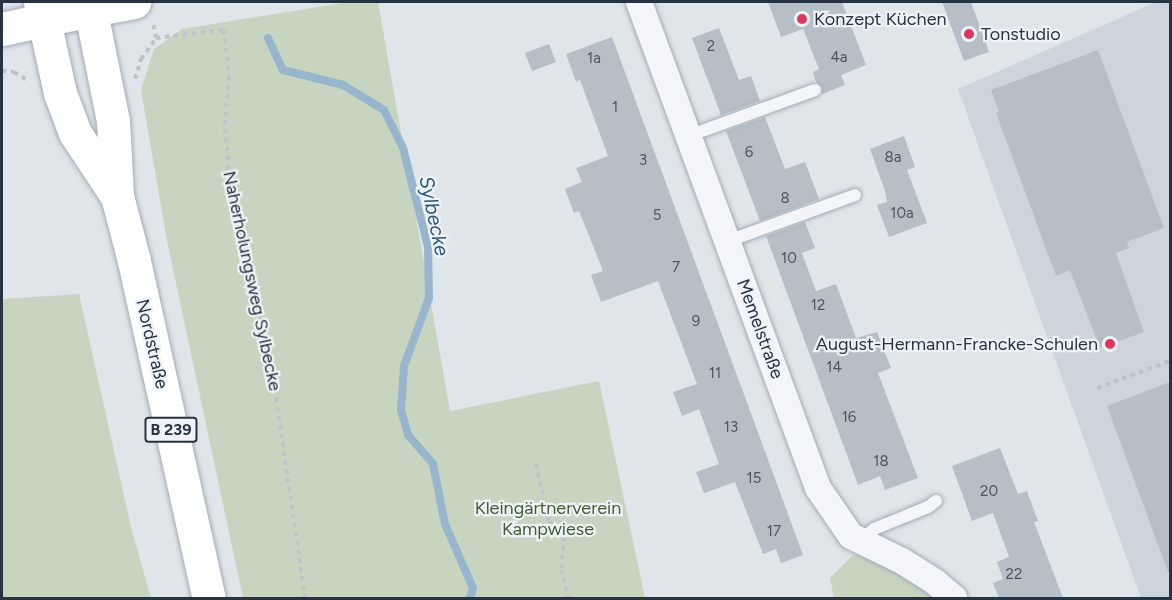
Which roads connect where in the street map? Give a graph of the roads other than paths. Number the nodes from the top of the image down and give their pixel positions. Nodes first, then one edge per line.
1 (134, 2) edge
2 (639, 2) edge
3 (90, 6) edge
4 (42, 11) edge
5 (2, 29) edge
6 (815, 90) dead end
7 (688, 136) junction
8 (855, 195) dead end
9 (117, 196) junction
10 (728, 241) junction
11 (936, 501) dead end
12 (859, 542) junction
13 (209, 598) edge
14 (954, 598) edge

1 - 3 main road
2 - 7 street, Memelstraße
3 - 4 main road
3 - 9 main road, Nordstraße / B 239
4 - 5 main road
4 - 9 main road, Nordstraße / B 239
6 - 7 lane
7 - 10 street, Memelstraße
8 - 10 lane
9 - 13 main road, Nordstraße / B 239
10 - 12 street, Memelstraße
11 - 12 lane
12 - 14 street, Memelstraße

